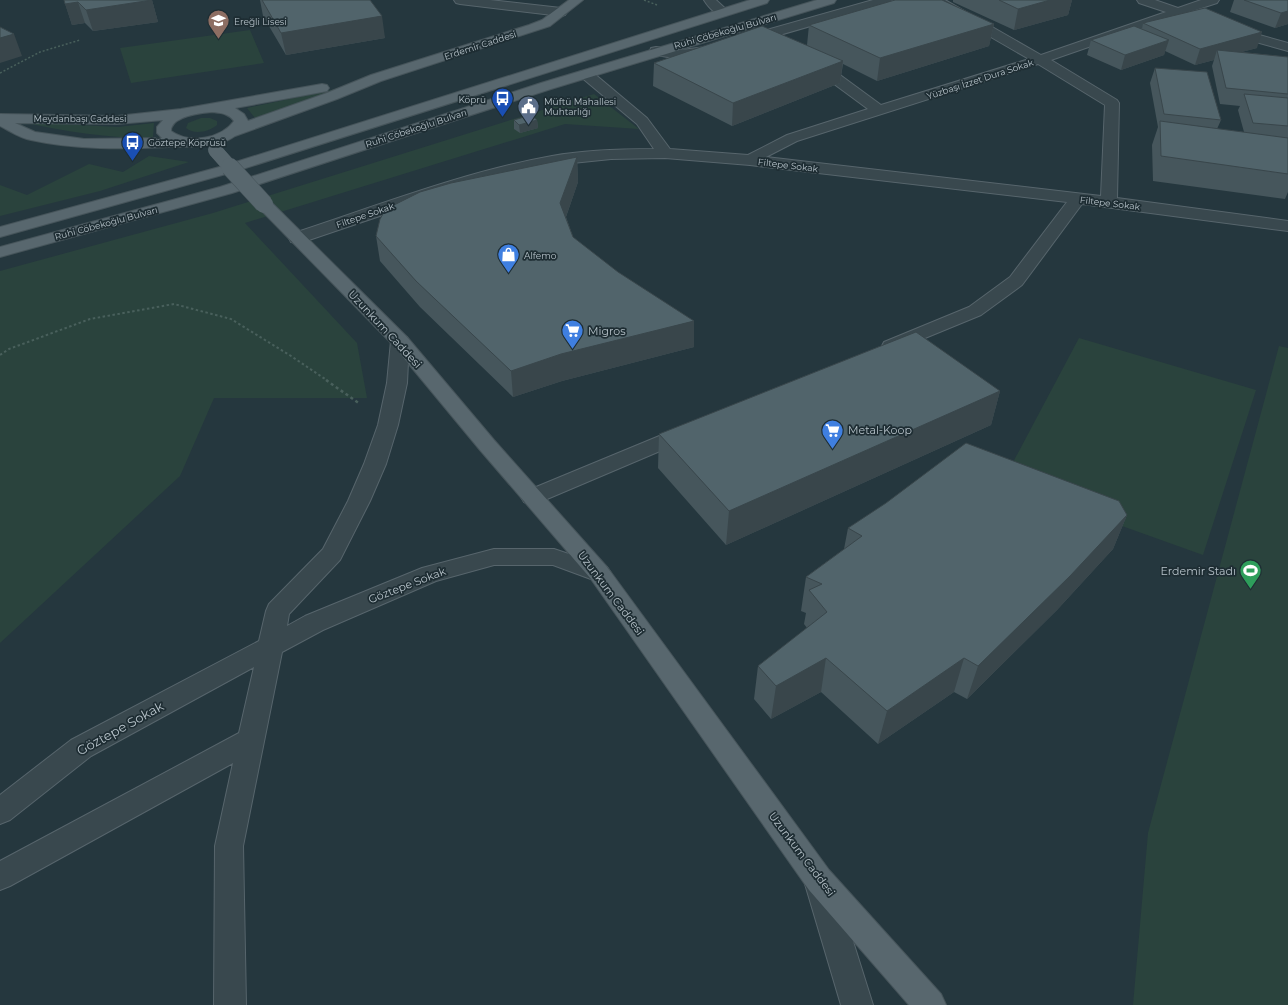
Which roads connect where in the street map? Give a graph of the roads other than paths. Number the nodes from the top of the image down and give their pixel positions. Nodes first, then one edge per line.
1 (460, 0) edge
2 (577, 0) edge
3 (710, 0) edge
4 (763, 0) edge
5 (830, 0) edge
6 (886, 0) edge
7 (936, 0) edge
8 (1143, 0) edge
9 (1213, 0) edge
10 (562, 12) junction
11 (723, 12) junction
12 (1179, 12) junction
13 (1199, 20) edge
14 (1219, 27) edge
15 (736, 42) edge
16 (1288, 47) edge
17 (714, 49) edge
18 (656, 51) junction
19 (803, 54) edge
20 (1041, 59) junction
21 (586, 74) junction
22 (376, 78) junction
23 (212, 108) junction
24 (880, 111) junction
25 (184, 113) junction
26 (0, 118) edge
27 (0, 121) edge
28 (232, 132) junction
29 (185, 142) junction
30 (211, 145) junction
31 (665, 153) junction
32 (750, 160) junction
33 (1077, 199) junction
34 (1109, 202) junction
35 (1288, 226) edge
36 (0, 232) edge
37 (297, 238) junction
38 (0, 252) edge
39 (400, 341) junction
40 (873, 354) edge
41 (699, 427) edge
42 (532, 497) junction
43 (599, 573) junction
44 (270, 647) junction
45 (251, 740) junction
46 (0, 811) edge
47 (0, 876) edge
48 (818, 880) junction
49 (230, 1005) edge
50 (857, 1005) edge
51 (930, 1005) edge

1 - 10 street
2 - 10 main road, Erdemir Caddesi
3 - 11 street
4 - 11 main road, Ruhi Cöbekoğlu Bulvarı
5 - 18 main road, Ruhi Cöbekoğlu Bulvarı
6 - 15 street
7 - 20 street
8 - 12 street
9 - 12 street, Yüzbaşı İzzet Dura Sokak
10 - 22 main road, Erdemir Caddesi
11 - 36 main road, Ruhi Cöbekoğlu Bulvarı
12 - 13 street
12 - 20 street, Yüzbaşı İzzet Dura Sokak
14 - 16 street
17 - 18 street
18 - 21 main road, Ruhi Cöbekoğlu Bulvarı
19 - 24 street
20 - 24 street, Yüzbaşı İzzet Dura Sokak
20 - 34 street
21 - 31 street
21 - 38 main road, Ruhi Cöbekoğlu Bulvarı
22 - 23 main road, Erdemir Caddesi
22 - 28 main road, Erdemir Caddesi
23 - 25 main road, Meydanbaşı Caddesi
23 - 28 main road, Meydanbaşı Caddesi
24 - 32 street, Yüzbaşı İzzet Dura Sokak
25 - 26 main road, Meydanbaşı Caddesi
25 - 29 main road, Meydanbaşı Caddesi
27 - 29 main road, Meydanbaşı Caddesi
28 - 30 main road, Meydanbaşı Caddesi
29 - 30 main road, Meydanbaşı Caddesi
30 - 37 main road, Uzunkum Caddesi, bridge
31 - 32 street, Filtepe Sokak
31 - 37 street, Filtepe Sokak
32 - 33 street, Filtepe Sokak
33 - 34 street, Filtepe Sokak
33 - 40 street
34 - 35 street, Filtepe Sokak
37 - 39 main road, Uzunkum Caddesi
39 - 42 main road, Uzunkum Caddesi
39 - 44 street
41 - 42 street
42 - 43 main road, Uzunkum Caddesi
43 - 44 street, Göztepe Sokak
43 - 48 main road, Uzunkum Caddesi
44 - 45 street
44 - 46 street, Göztepe Sokak
45 - 47 street
45 - 49 street
48 - 50 street
48 - 51 main road, Uzunkum Caddesi

